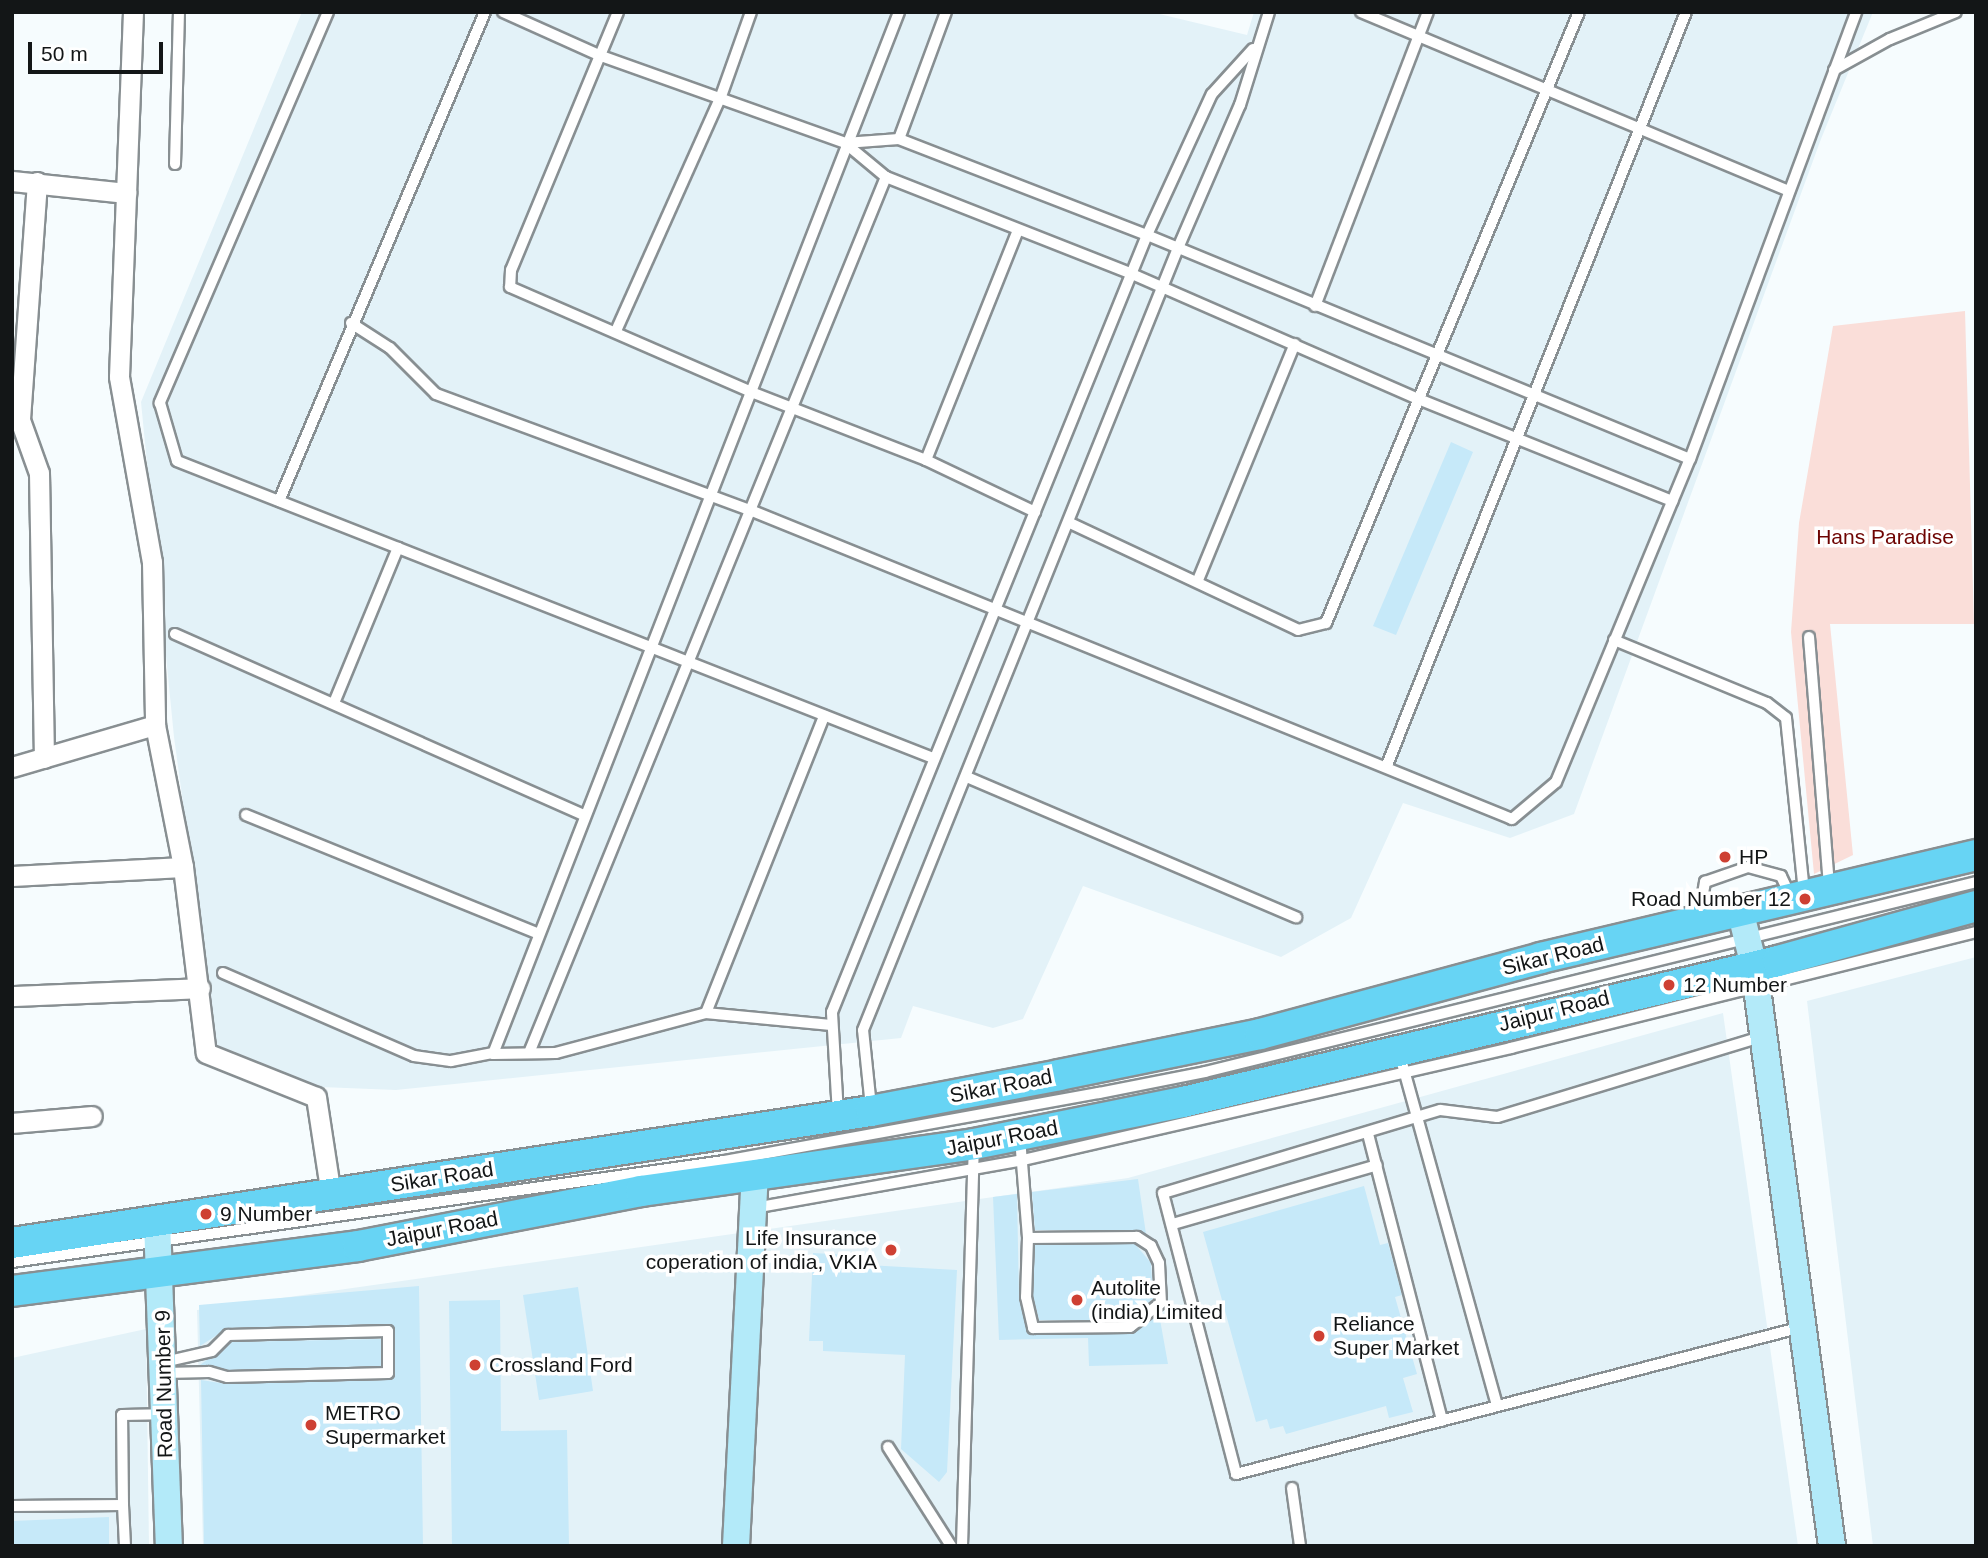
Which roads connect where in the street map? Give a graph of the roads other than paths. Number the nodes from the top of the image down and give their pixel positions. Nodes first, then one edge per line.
1 (132, 12) edge
2 (180, 12) edge
3 (328, 12) edge
4 (485, 12) edge
5 (503, 12) edge
6 (618, 12) edge
7 (751, 12) edge
8 (899, 12) edge
9 (946, 12) edge
10 (1269, 12) edge
11 (1361, 12) edge
12 (1428, 12) edge
13 (1579, 12) edge
14 (1686, 12) edge
15 (1856, 12) edge
16 (1956, 12) edge
17 (1419, 37) junction
18 (1256, 46) junction
19 (601, 56) junction
20 (1834, 70) junction
21 (1546, 90) junction
22 (720, 99) junction
23 (1640, 129) junction
24 (899, 139) junction
25 (845, 143) junction
26 (175, 164) dead end
27 (886, 177) junction
28 (12, 181) edge
29 (37, 182) junction
30 (1789, 191) junction
31 (126, 193) junction
32 (1017, 232) junction
33 (1147, 235) junction
34 (1178, 248) junction
35 (1132, 274) junction
36 (1163, 287) junction
37 (1315, 306) junction
38 (351, 323) junction
39 (616, 331) junction
40 (1295, 344) junction
41 (1436, 355) junction
42 (751, 392) junction
43 (1536, 396) junction
44 (1421, 400) junction
45 (792, 408) junction
46 (1515, 436) junction
47 (1690, 459) junction
48 (926, 460) junction
49 (710, 494) junction
50 (279, 501) junction
51 (1672, 501) junction
52 (750, 510) junction
53 (1035, 512) junction
54 (1070, 523) junction
55 (398, 548) junction
56 (1198, 580) junction
57 (995, 611) junction
58 (1029, 625) junction
59 (175, 634) dead end
60 (1809, 637) dead end
61 (1614, 640) junction
62 (649, 647) junction
63 (689, 662) junction
64 (334, 703) junction
65 (824, 716) junction
66 (155, 725) junction
67 (44, 758) junction
68 (933, 758) junction
69 (1387, 765) junction
70 (12, 767) edge
71 (967, 777) junction
72 (246, 815) dead end
73 (583, 815) junction
74 (1976, 855) edge
75 (183, 867) junction
76 (12, 876) edge
77 (1976, 882) edge
78 (1809, 898) junction
79 (1976, 906) edge
80 (1740, 910) junction
81 (1296, 917) dead end
82 (1699, 920) junction
83 (1976, 932) edge
84 (536, 933) junction
85 (1753, 964) junction
86 (223, 973) dead end
87 (200, 988) junction
88 (12, 996) edge
89 (706, 1013) junction
90 (831, 1025) junction
91 (1764, 1036) junction
92 (493, 1053) junction
93 (529, 1053) junction
94 (1401, 1061) junction
95 (871, 1111) junction
96 (838, 1115) junction
97 (92, 1116) dead end
98 (1417, 1116) junction
99 (12, 1123) edge
100 (1368, 1134) junction
101 (1022, 1147) junction
102 (974, 1157) junction
103 (1377, 1166) junction
104 (755, 1176) junction
105 (331, 1195) junction
106 (754, 1208) junction
107 (1173, 1224) junction
108 (158, 1232) junction
109 (1027, 1238) junction
110 (12, 1243) edge
111 (12, 1262) edge
112 (162, 1274) junction
113 (12, 1292) edge
114 (1803, 1327) junction
115 (164, 1368) junction
116 (1497, 1406) junction
117 (165, 1414) junction
118 (1442, 1420) junction
119 (888, 1447) dead end
120 (1292, 1488) dead end
121 (123, 1505) junction
122 (12, 1506) edge
123 (125, 1546) edge
124 (169, 1546) edge
125 (736, 1546) edge
126 (951, 1546) edge
127 (962, 1546) edge
128 (1300, 1546) edge
129 (1832, 1546) edge

1 - 31 street
2 - 26 lane
3 - 50 lane
4 - 38 lane
5 - 19 lane
6 - 19 lane
7 - 22 lane
8 - 25 lane
9 - 24 lane
10 - 18 lane
11 - 17 lane
12 - 17 lane
13 - 21 lane
14 - 23 lane
15 - 20 lane
16 - 20 lane
17 - 21 lane
17 - 37 lane
18 - 33 lane
18 - 34 lane
19 - 22 lane
19 - 39 lane
20 - 30 lane
21 - 23 lane
21 - 41 lane
22 - 25 lane
22 - 39 lane
23 - 30 lane
23 - 43 lane
24 - 25 lane
24 - 33 lane
25 - 27 lane
25 - 42 lane
27 - 32 lane
27 - 45 lane
28 - 29 street
29 - 31 street
29 - 67 street
30 - 47 lane
31 - 66 street
32 - 35 lane
32 - 48 lane
33 - 34 lane
33 - 35 lane
34 - 36 lane
34 - 37 lane
35 - 36 lane
35 - 53 lane
36 - 40 lane
36 - 54 lane
37 - 41 lane
38 - 49 lane
38 - 50 lane
39 - 42 lane
40 - 44 lane
40 - 56 lane
41 - 43 lane
41 - 44 lane
42 - 45 lane
42 - 49 lane
43 - 46 lane
43 - 47 lane
44 - 46 lane
44 - 56 lane
45 - 48 lane
45 - 52 lane
46 - 51 lane
46 - 69 lane
47 - 51 lane
48 - 53 lane
49 - 52 lane
49 - 62 lane
50 - 55 lane
51 - 61 lane
52 - 57 lane
52 - 63 lane
53 - 57 lane
54 - 56 lane
54 - 58 lane
55 - 62 lane
55 - 64 lane
57 - 58 lane
57 - 68 lane
58 - 69 lane
58 - 71 lane
59 - 64 lane
60 - 78 lane
61 - 69 lane
61 - 78 lane
62 - 63 lane
62 - 73 lane
63 - 65 lane
63 - 93 lane
64 - 73 lane
65 - 68 lane
65 - 89 lane
66 - 67 street
66 - 75 street
67 - 70 street
68 - 90 lane
71 - 81 lane
71 - 95 lane
72 - 84 lane
73 - 84 lane
74 - 78 main road, Sikar Road
75 - 76 street
75 - 87 street
77 - 85 lane
78 - 80 main road, Sikar Road
78 - 82 lane
79 - 85 main road, Jaipur Road
80 - 82 main road, Sikar Road
80 - 85 street
82 - 95 main road, Sikar Road
83 - 85 lane
84 - 92 lane
85 - 91 street
85 - 94 main road, Jaipur Road
85 - 108 lane
86 - 92 lane
87 - 88 street
87 - 105 street
89 - 90 lane
89 - 93 lane
90 - 96 lane
91 - 98 lane
91 - 114 street
92 - 93 lane
94 - 98 lane
94 - 101 main road, Jaipur Road
95 - 96 main road, Sikar Road
96 - 105 main road, Sikar Road
97 - 99 street
98 - 100 lane
98 - 116 lane
100 - 103 lane
100 - 107 lane
101 - 102 main road, Jaipur Road
101 - 109 lane
102 - 104 main road, Jaipur Road
102 - 106 lane
102 - 127 lane
103 - 107 lane
103 - 118 lane
104 - 106 street
104 - 112 main road, Jaipur Road
105 - 108 main road, Sikar Road
106 - 125 street
107 - 118 lane
108 - 110 main road, Sikar Road
108 - 111 lane
108 - 112 street, Road Number 9
109 - 109 lane
112 - 113 main road, Jaipur Road
112 - 115 street, Road Number 9
114 - 116 lane
114 - 129 street
115 - 115 lane
115 - 117 street, Road Number 9
116 - 118 lane
117 - 121 lane
117 - 124 street, Road Number 9
119 - 126 lane
120 - 128 lane
121 - 122 lane
121 - 123 lane

